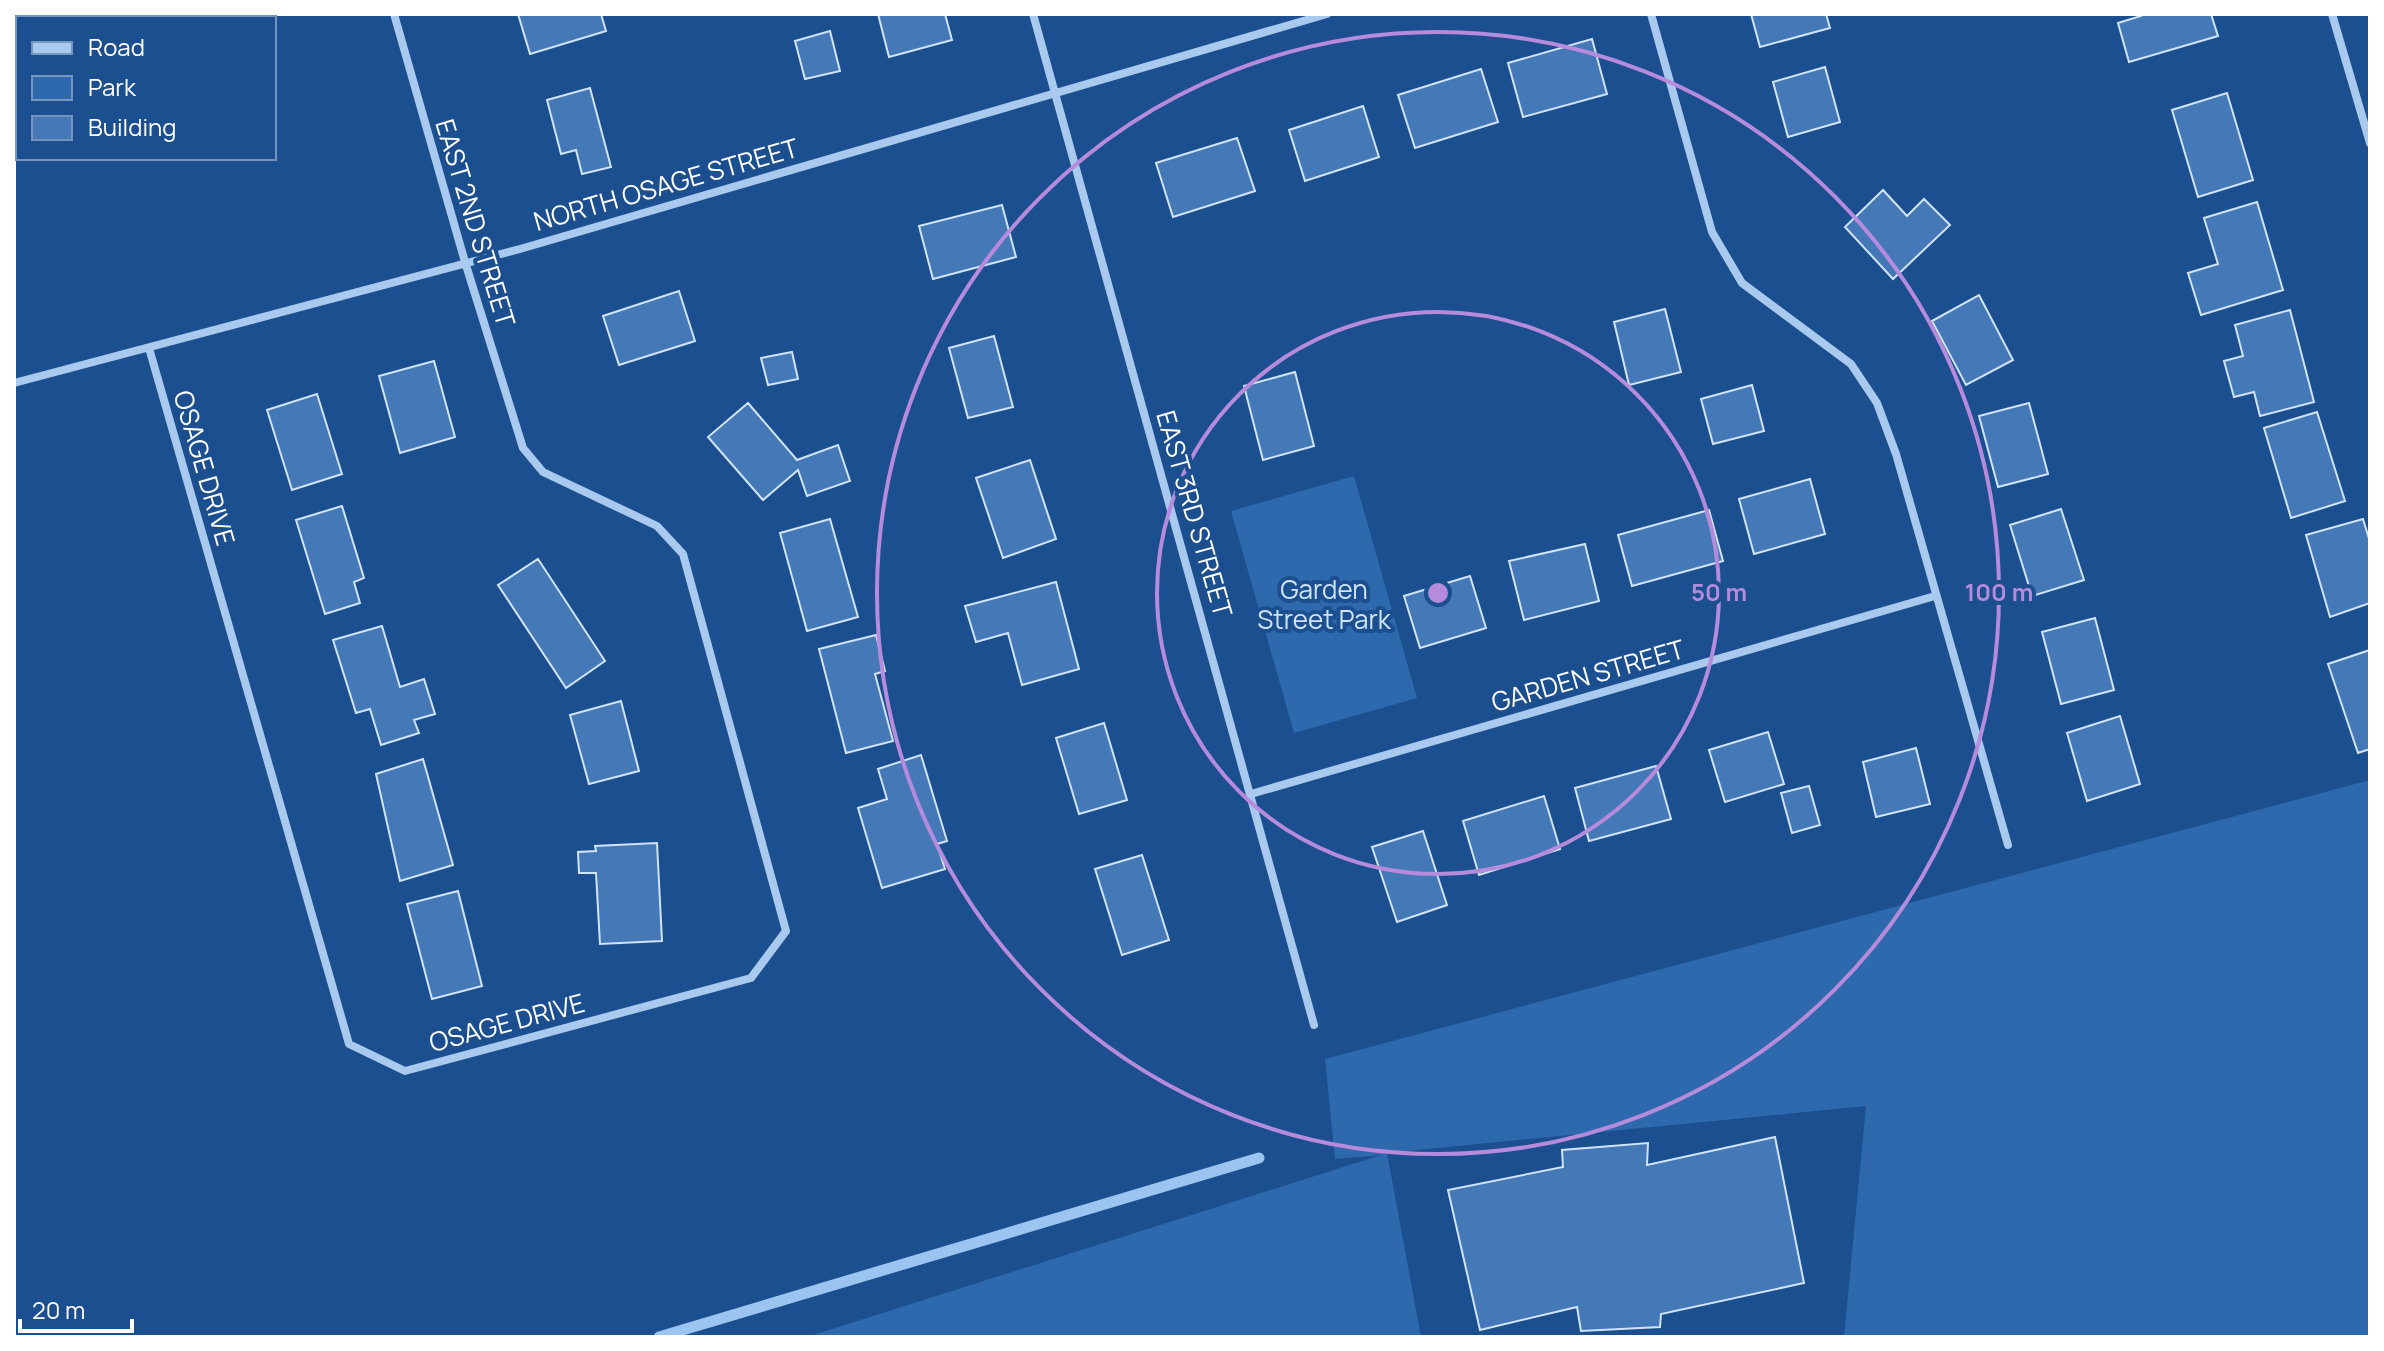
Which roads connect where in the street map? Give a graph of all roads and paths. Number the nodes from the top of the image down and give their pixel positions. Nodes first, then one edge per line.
1 (394, 14) edge
2 (1033, 14) edge
3 (1327, 14) edge
4 (1651, 14) edge
5 (2332, 14) edge
6 (1055, 92) junction
7 (2370, 143) edge
8 (465, 262) junction
9 (149, 348) junction
10 (14, 383) edge
11 (522, 442) joint
12 (1935, 596) junction
13 (1251, 794) junction
14 (2008, 845) dead end
15 (1314, 1025) dead end

1 - 8 street, EAST 2ND STREET
2 - 6 street, EAST 3RD STREET
3 - 6 street, NORTH OSAGE STREET
4 - 12 street
5 - 7 street
6 - 8 street, NORTH OSAGE STREET
6 - 13 street, EAST 3RD STREET
8 - 9 street, NORTH OSAGE STREET
8 - 11 street, EAST 2ND STREET
9 - 10 street, NORTH OSAGE STREET
9 - 11 street, OSAGE DRIVE
12 - 13 street, GARDEN STREET
12 - 14 street
13 - 15 street, EAST 3RD STREET

